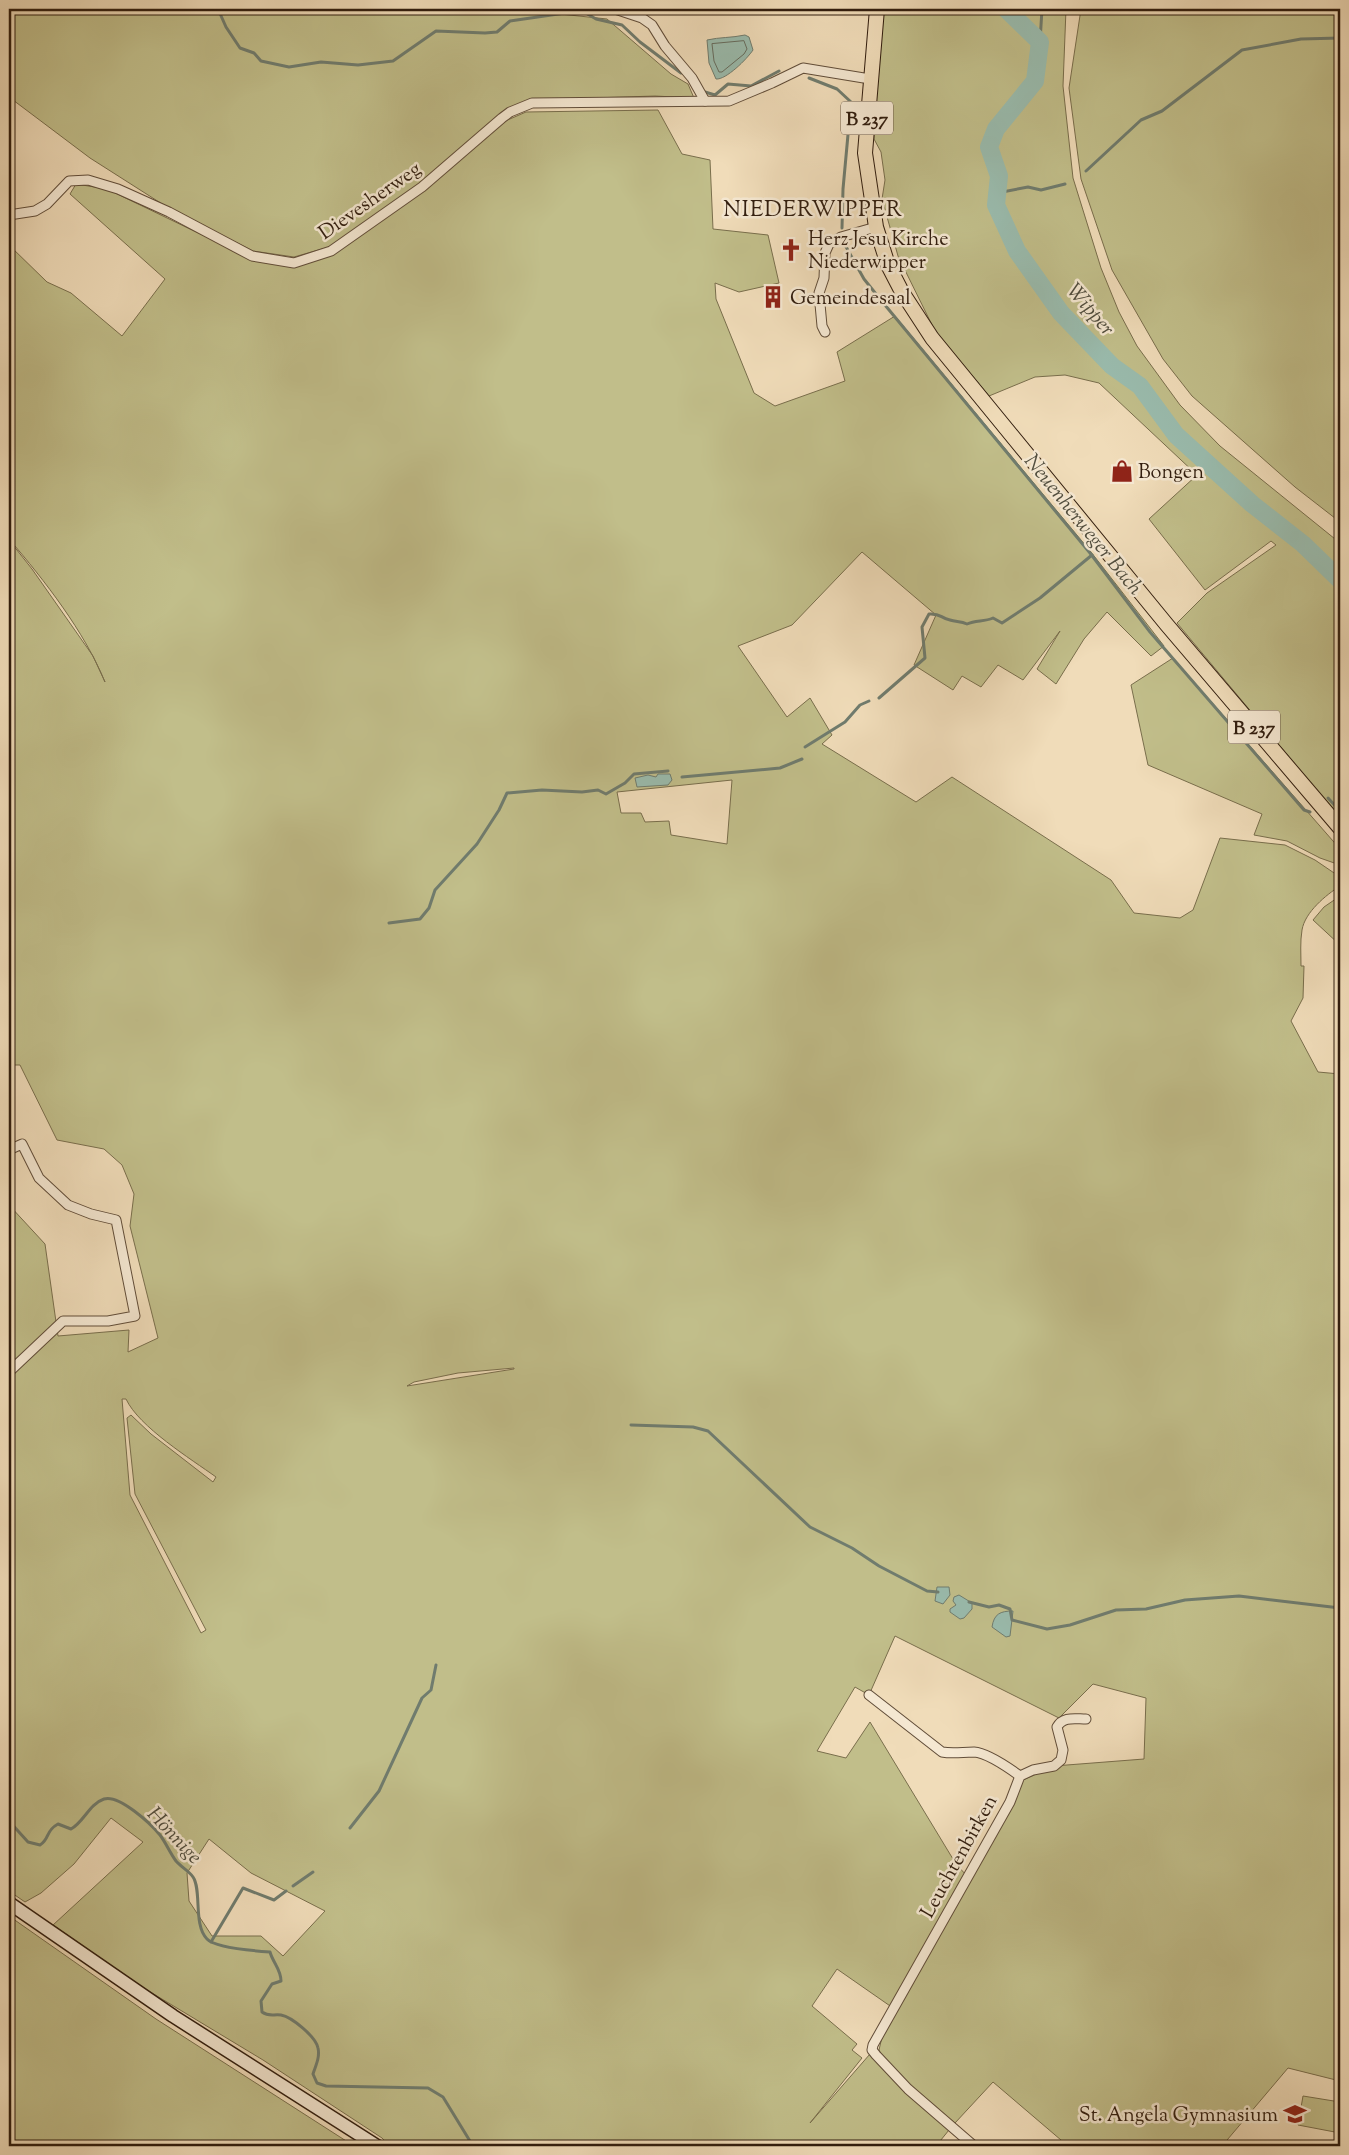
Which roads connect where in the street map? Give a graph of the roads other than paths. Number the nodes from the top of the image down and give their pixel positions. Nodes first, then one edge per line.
1 (614, 9) edge
2 (877, 9) edge
3 (870, 79) junction
4 (705, 101) junction
5 (9, 215) edge
6 (876, 227) junction
7 (825, 332) dead end
8 (1340, 828) edge
9 (11, 1149) dead end
10 (9, 1372) edge
11 (869, 1695) dead end
12 (1086, 1719) dead end
13 (1020, 1776) junction
14 (9, 1903) edge
15 (377, 2146) edge
16 (974, 2146) edge

1 - 4 street
2 - 3 main road, B 237
3 - 4 street
3 - 6 main road, B 237
4 - 5 street, Dievesherweg
6 - 7 street
6 - 8 main road, B 237
9 - 10 street
11 - 13 street
12 - 13 street
13 - 16 street, Leuchtenbirken
14 - 15 main road

